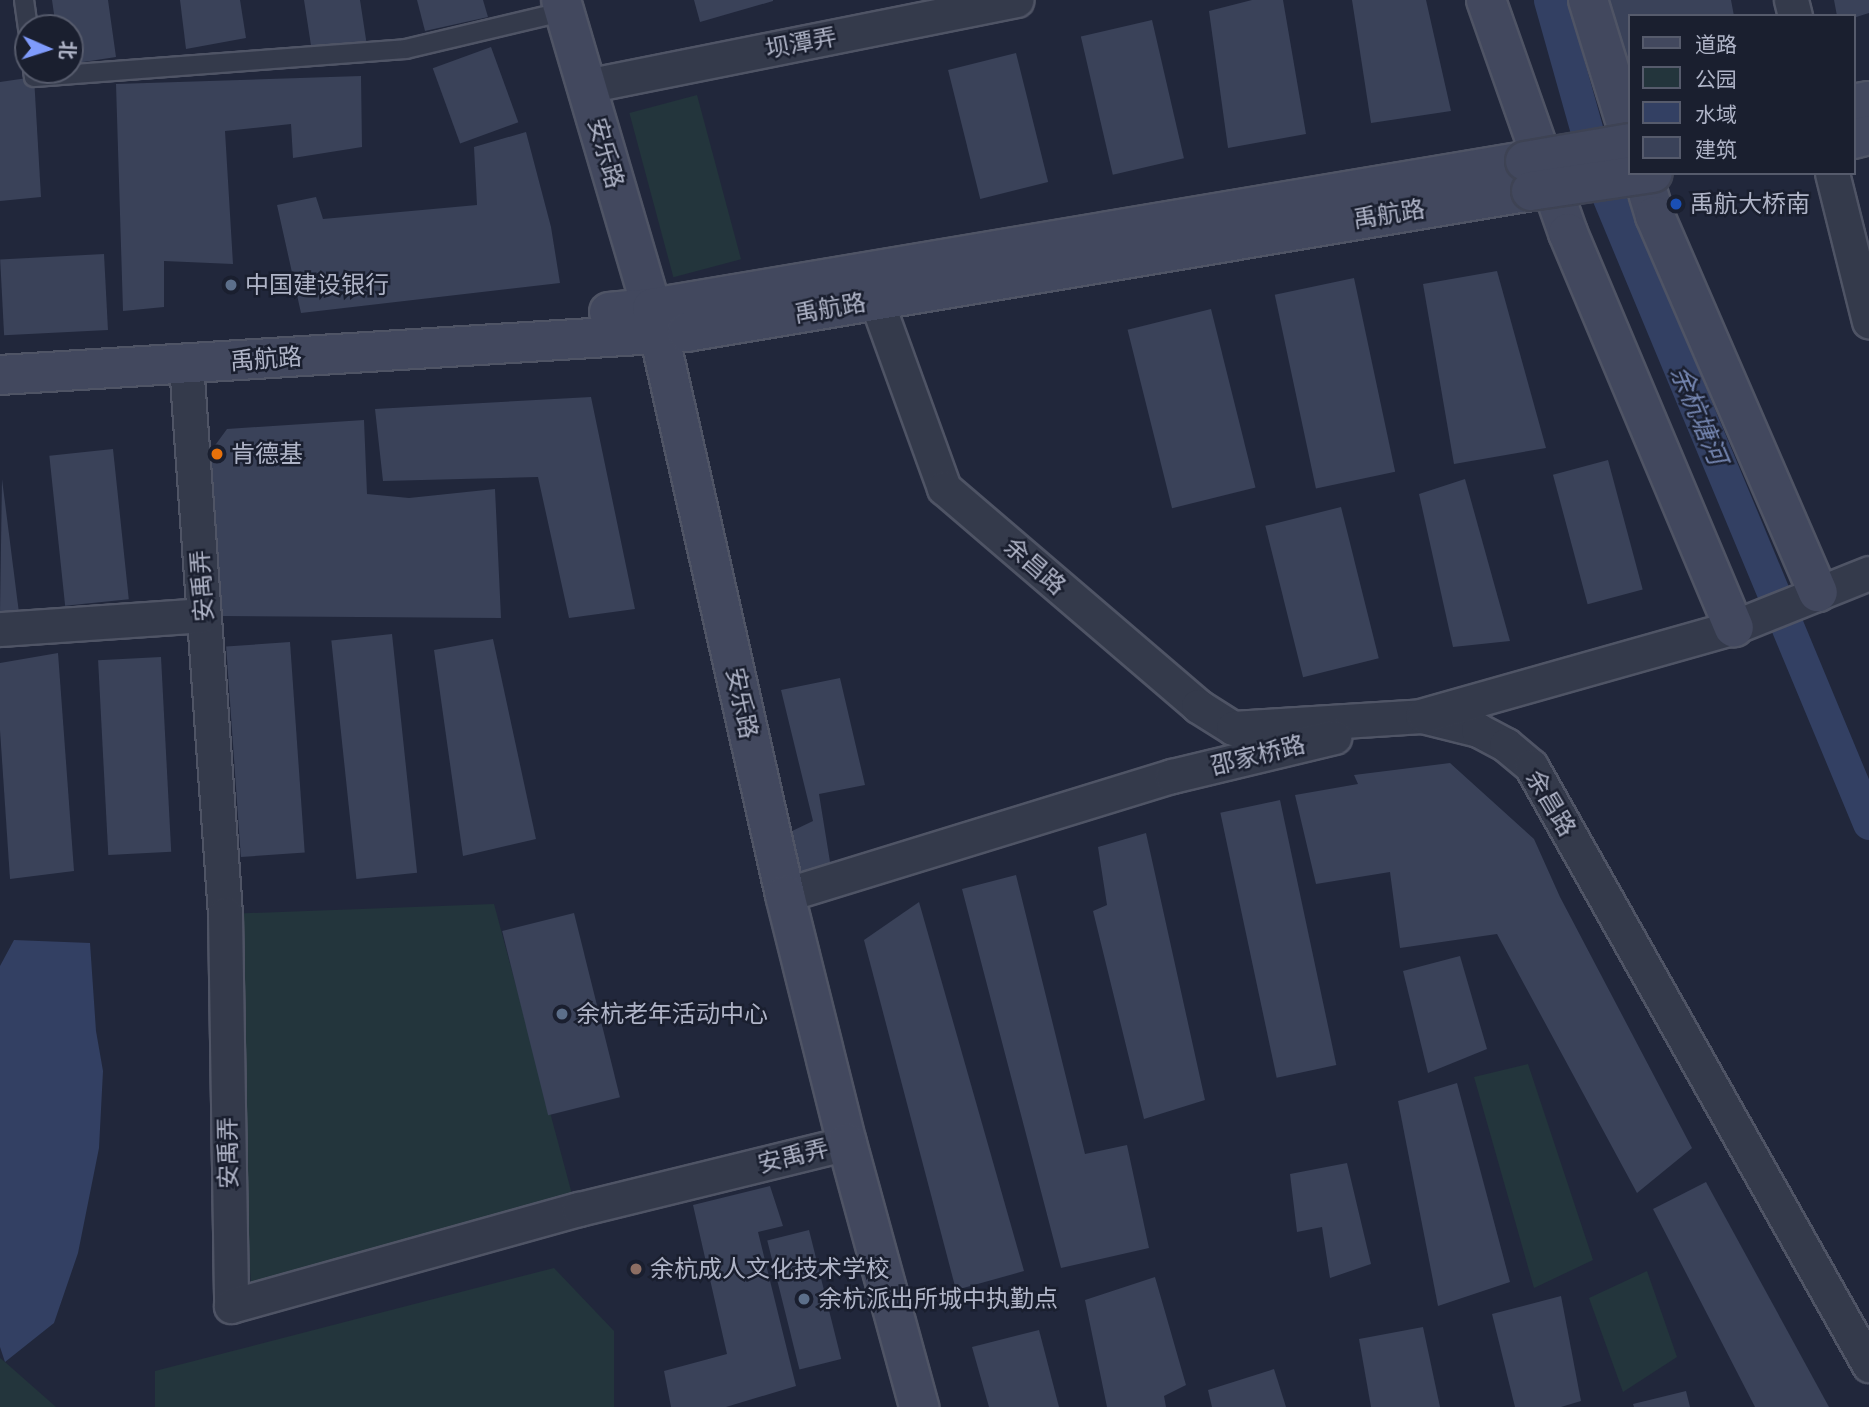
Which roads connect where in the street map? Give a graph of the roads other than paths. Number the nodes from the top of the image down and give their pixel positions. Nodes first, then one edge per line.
1 (1016, 0) edge
2 (1486, 0) edge
3 (1588, 0) edge
4 (563, 6) edge
5 (84, 74) edge
6 (586, 86) junction
7 (1628, 130) edge
8 (1628, 143) edge
9 (1628, 174) edge
10 (1643, 175) edge
11 (1832, 175) edge
12 (1528, 176) junction
13 (876, 300) junction
14 (655, 321) junction
15 (1869, 321) edge
16 (0, 357) edge
17 (186, 363) junction
18 (0, 375) edge
19 (1869, 573) edge
20 (1818, 592) junction
21 (204, 615) junction
22 (1734, 627) junction
23 (0, 629) edge
24 (1422, 716) junction
25 (785, 895) junction
26 (847, 1143) junction
27 (1869, 1365) edge
28 (919, 1407) edge

1 - 6 street, 坝潭弄
2 - 22 main road
3 - 7 main road
4 - 5 lane
4 - 6 main road, 安乐路
6 - 14 main road, 安乐路
8 - 12 main road, bridge
9 - 12 main road, 禹航路, bridge
10 - 20 main road
11 - 15 street
12 - 13 main road, 禹航路
12 - 14 main road, 禹航路
13 - 14 main road, 禹航路
13 - 24 street, 余昌路
14 - 16 main road, 禹航路
14 - 17 main road, 禹航路
14 - 25 main road, 安乐路
17 - 18 main road, 禹航路
17 - 21 street, 安禹弄
19 - 20 street, 邵家桥路
20 - 22 street, 邵家桥路
21 - 23 street
21 - 26 street, 安禹弄
22 - 24 street, 邵家桥路
24 - 25 street, 邵家桥路
24 - 27 street, 余昌路
25 - 26 main road, 安乐路
26 - 28 main road, 安乐路

